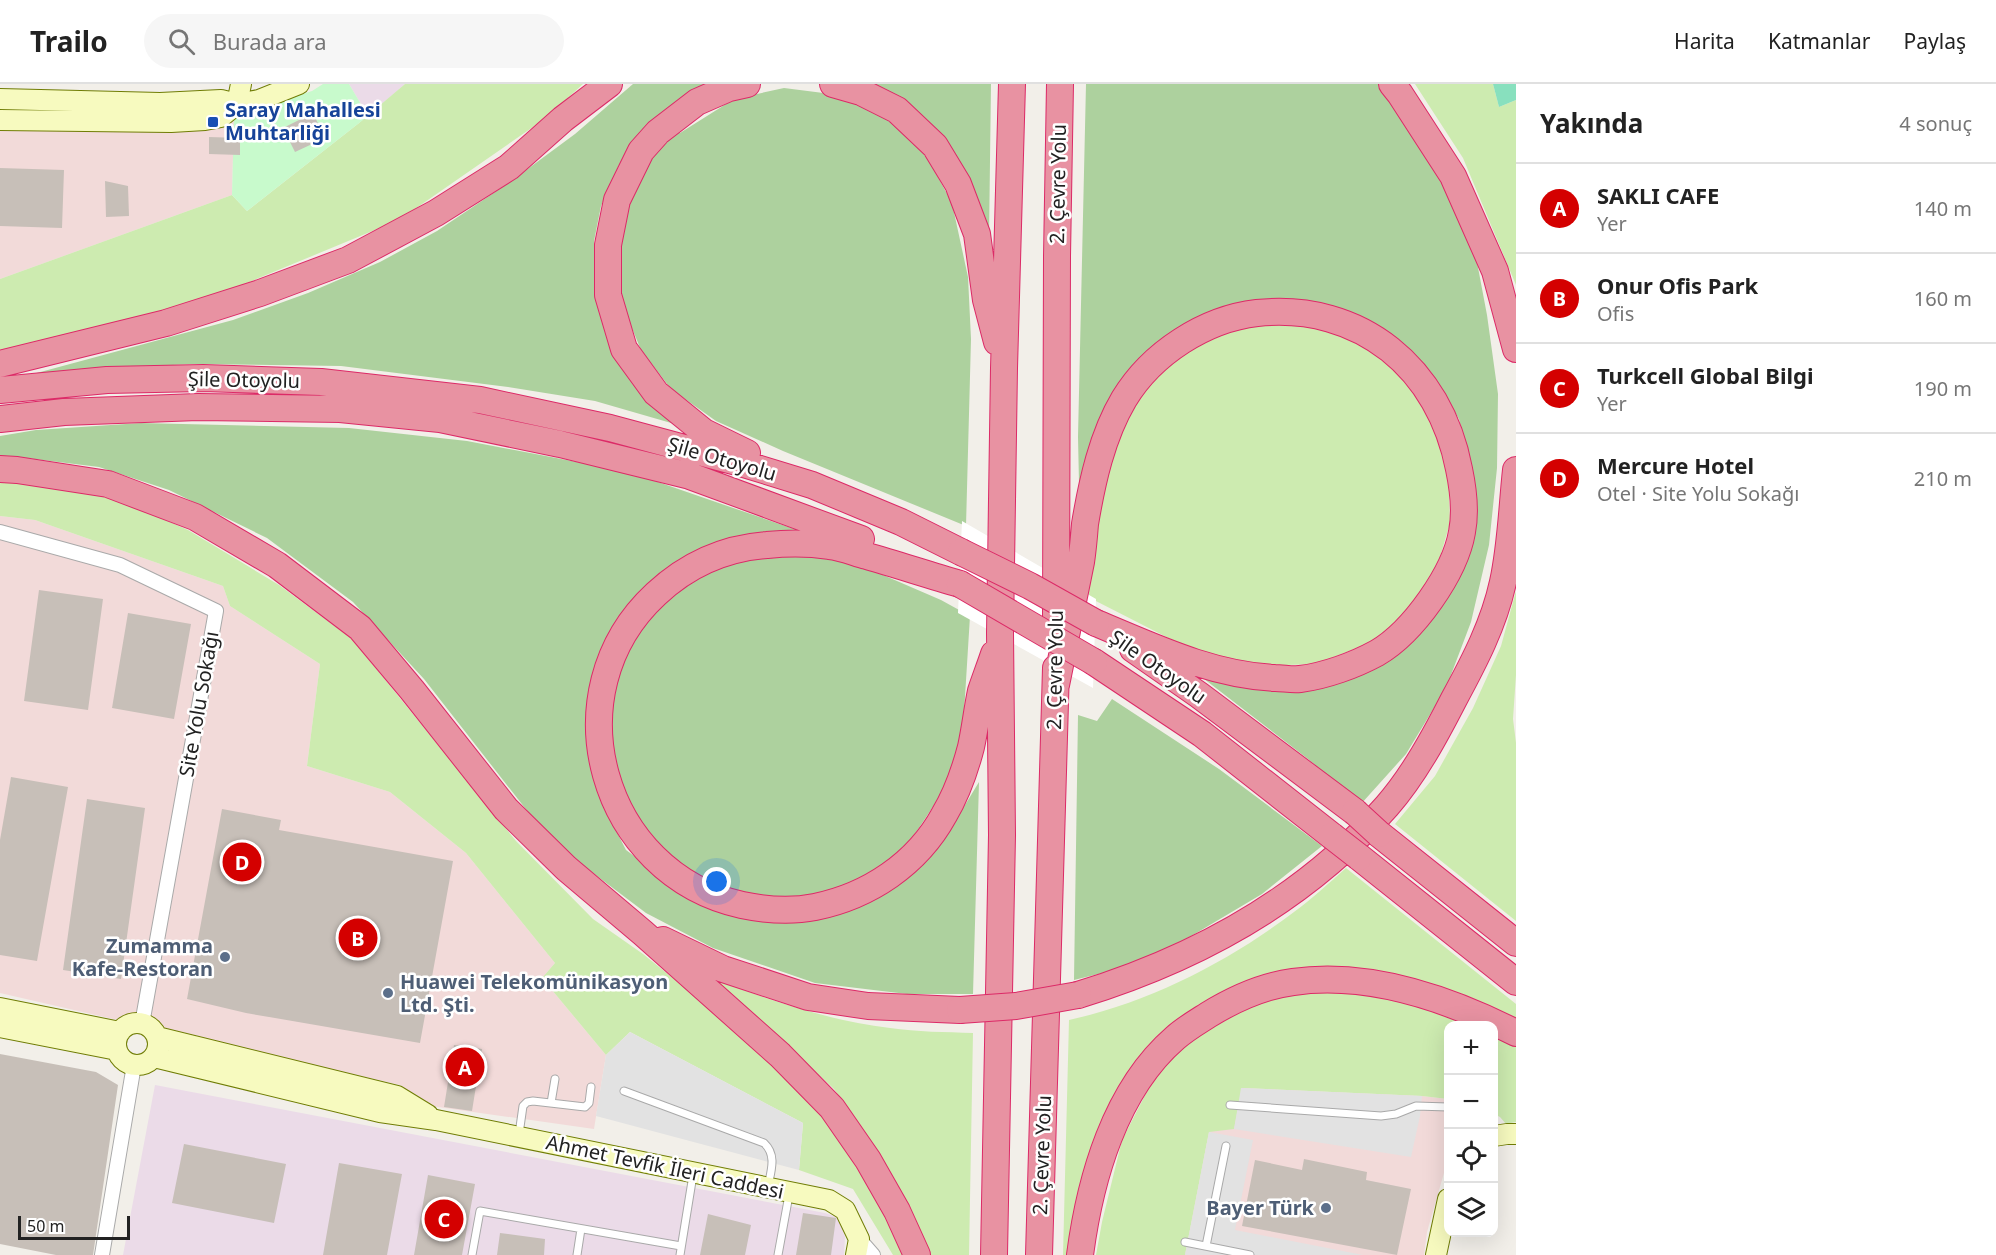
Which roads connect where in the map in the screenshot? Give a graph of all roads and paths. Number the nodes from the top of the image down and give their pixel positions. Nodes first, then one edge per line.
1 (225, 84) edge
2 (241, 84) edge
3 (609, 84) edge
4 (747, 84) edge
5 (833, 84) edge
6 (1012, 84) edge
7 (1060, 84) edge
8 (1392, 84) edge
9 (292, 85) edge
10 (0, 99) edge
11 (237, 104) junction
12 (0, 120) edge
13 (1516, 349) edge
14 (0, 364) edge
15 (1004, 368) junction
16 (0, 390) edge
17 (0, 419) edge
18 (0, 469) edge
19 (1516, 470) edge
20 (812, 485) junction
21 (0, 532) edge
22 (960, 584) junction
23 (1096, 623) junction
24 (1000, 633) junction
25 (1056, 685) junction
26 (643, 933) junction
27 (1516, 943) edge
28 (1516, 982) edge
29 (0, 1008) edge
30 (142, 1024) junction
31 (0, 1027) edge
32 (1516, 1033) edge
33 (118, 1041) junction
34 (156, 1047) junction
35 (134, 1065) junction
36 (555, 1079) dead end
37 (591, 1087) dead end
38 (624, 1091) dead end
39 (550, 1103) junction
40 (1230, 1106) dead end
41 (1444, 1107) edge
42 (1516, 1134) edge
43 (1498, 1135) edge
44 (519, 1137) junction
45 (1226, 1146) dead end
46 (694, 1173) junction
47 (768, 1188) junction
48 (789, 1192) junction
49 (1444, 1221) edge
50 (581, 1229) junction
51 (1185, 1242) dead end
52 (681, 1246) junction
53 (1206, 1246) junction
54 (858, 1247) edge
55 (102, 1255) edge
56 (472, 1255) edge
57 (577, 1255) edge
58 (680, 1255) edge
59 (778, 1255) edge
60 (873, 1255) edge
61 (917, 1255) edge
62 (994, 1255) edge
63 (1039, 1255) edge
64 (1080, 1255) edge
65 (1250, 1255) edge
66 (1436, 1255) edge

1 - 11 street
2 - 11 street
3 - 14 highway
4 - 20 highway
5 - 15 highway
6 - 15 highway
7 - 25 highway, 2. Çevre Yolu
8 - 13 highway
9 - 11 street
10 - 11 street
11 - 12 street
15 - 24 highway
16 - 20 highway, Şile Otoyolu
17 - 22 highway, Şile Otoyolu
18 - 26 highway
19 - 26 highway, bridge
20 - 23 highway, Şile Otoyolu, bridge
21 - 30 street, Site Yolu Sokağı
22 - 24 highway
22 - 28 highway, Şile Otoyolu, bridge
23 - 25 highway
23 - 27 highway, Şile Otoyolu, bridge
24 - 62 highway
25 - 63 highway, 2. Çevre Yolu
26 - 61 highway
29 - 33 street
30 - 33 street
30 - 34 street
31 - 33 street
32 - 64 highway
33 - 35 street
34 - 35 street
34 - 44 street, Ahmet Tevfik İleri Caddesi
35 - 55 street
36 - 39 lane
37 - 39 lane
38 - 47 lane
39 - 44 lane
40 - 41 lane
42 - 43 street
44 - 46 street, Ahmet Tevfik İleri Caddesi
45 - 53 lane
46 - 47 street, Ahmet Tevfik İleri Caddesi
46 - 52 lane
47 - 48 street, Ahmet Tevfik İleri Caddesi
48 - 54 street, Ahmet Tevfik İleri Caddesi
48 - 59 lane
49 - 66 street
50 - 52 lane
50 - 56 lane
50 - 57 lane
51 - 53 lane
52 - 58 lane
53 - 65 lane
54 - 60 street

